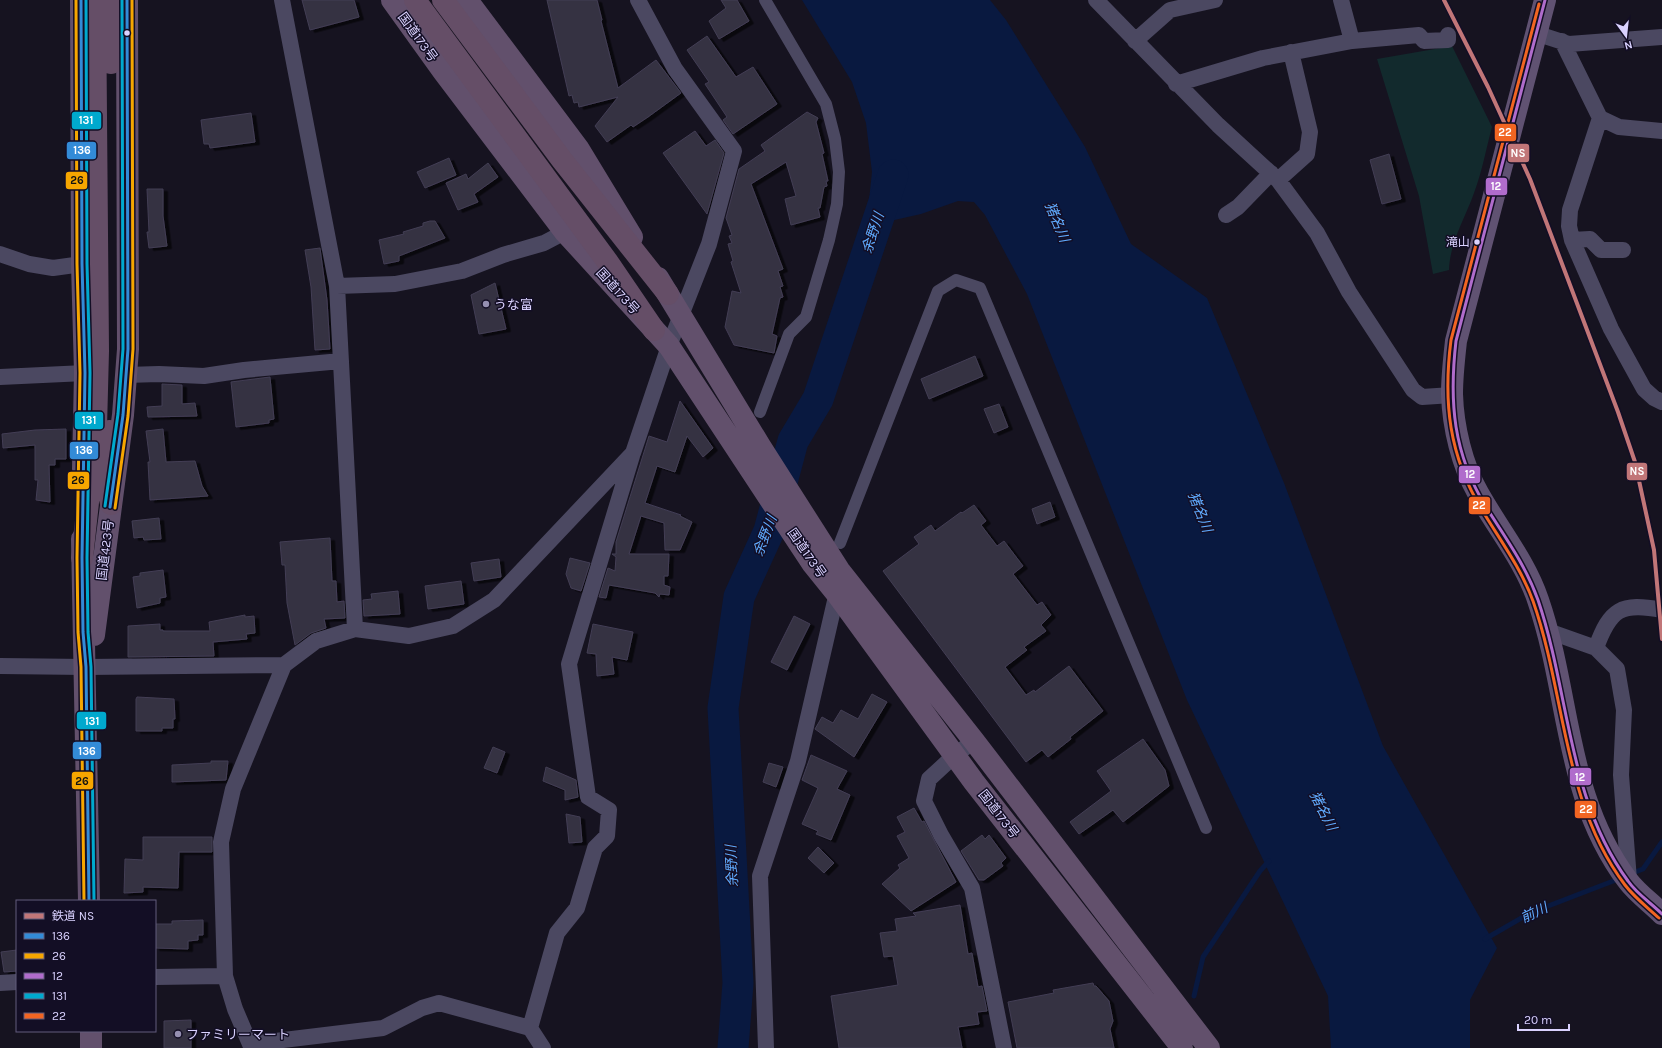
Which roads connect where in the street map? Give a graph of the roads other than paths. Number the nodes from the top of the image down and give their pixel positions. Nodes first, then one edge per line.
1 (81, 0) edge
2 (95, 0) edge
3 (111, 0) edge
4 (127, 0) edge
5 (282, 0) edge
6 (392, 0) edge
7 (415, 0) edge
8 (443, 0) edge
9 (467, 0) edge
10 (638, 0) edge
11 (765, 0) edge
12 (1096, 0) edge
13 (1215, 0) edge
14 (1341, 0) edge
15 (1546, 0) edge
16 (1535, 34) junction
17 (1448, 35) dead end
18 (1662, 37) edge
19 (1135, 41) junction
20 (1352, 41) junction
21 (1562, 41) junction
22 (1291, 52) junction
23 (1176, 84) junction
24 (1600, 118) junction
25 (1662, 131) edge
26 (1274, 176) junction
27 (1226, 215) dead end
28 (565, 232) junction
29 (1572, 240) junction
30 (1623, 250) dead end
31 (0, 254) edge
32 (82, 264) junction
33 (337, 286) junction
34 (668, 294) junction
35 (680, 315) junction
36 (654, 330) junction
37 (669, 346) junction
38 (341, 361) junction
39 (85, 373) junction
40 (126, 375) junction
41 (0, 377) edge
42 (1452, 395) junction
43 (1662, 402) edge
44 (760, 412) dead end
45 (633, 453) junction
46 (111, 504) junction
47 (825, 551) junction
48 (82, 558) junction
49 (839, 570) junction
50 (837, 594) junction
51 (1662, 610) edge
52 (355, 629) junction
53 (1548, 631) junction
54 (1596, 648) junction
55 (284, 665) junction
56 (0, 666) edge
57 (86, 667) junction
58 (974, 741) junction
59 (955, 755) junction
60 (1206, 828) dead end
61 (1629, 883) junction
62 (90, 900) edge
63 (1662, 914) edge
64 (225, 976) junction
65 (156, 977) edge
66 (16, 982) edge
67 (0, 983) edge
68 (530, 1028) junction
69 (91, 1032) edge
70 (91, 1048) edge
71 (543, 1048) edge
72 (766, 1048) edge
73 (1004, 1048) edge
74 (1182, 1048) edge
75 (1209, 1048) edge

1 - 32 highway, 国道423号
2 - 48 highway
3 - 46 highway
4 - 40 highway, 国道423号
5 - 33 street
6 - 28 highway, 国道173号
7 - 36 highway
8 - 34 highway
9 - 34 highway, 国道173号
10 - 35 street
11 - 44 street
12 - 19 street
13 - 19 street
14 - 20 street
15 - 16 main road
16 - 21 street
16 - 42 main road
17 - 20 street
18 - 21 street
19 - 23 street
20 - 22 street
21 - 24 street
22 - 23 street
22 - 26 street
23 - 26 street
24 - 25 street
24 - 29 street
26 - 27 street
26 - 42 street
28 - 33 street
28 - 36 highway, 国道173号
29 - 30 street
29 - 43 street
31 - 32 street
32 - 39 highway, 国道423号
33 - 38 street
34 - 35 highway, 国道173号
35 - 37 street
35 - 47 highway, 国道173号
36 - 37 highway, 国道173号
37 - 45 street
37 - 47 highway, 国道173号
38 - 40 street
38 - 52 street
39 - 41 street
39 - 48 highway, 国道423号
40 - 46 highway, 国道423号
42 - 53 main road
45 - 52 street
45 - 68 street
46 - 57 highway, 国道423号
47 - 49 highway, 国道173号
47 - 50 highway, 国道173号
47 - 60 street
48 - 57 highway, 国道423号
49 - 50 street
49 - 58 highway, 国道173号
50 - 59 highway, 国道173号
50 - 72 street
51 - 54 street
52 - 55 street
53 - 54 street
53 - 61 main road
54 - 61 street
55 - 57 street
55 - 64 street
56 - 57 street
57 - 62 highway, 国道423号
58 - 59 street
58 - 75 highway, 国道173号
59 - 73 street
59 - 74 highway, 国道173号
61 - 63 main road
64 - 65 street
64 - 68 street
66 - 67 street
68 - 71 street
69 - 70 highway

